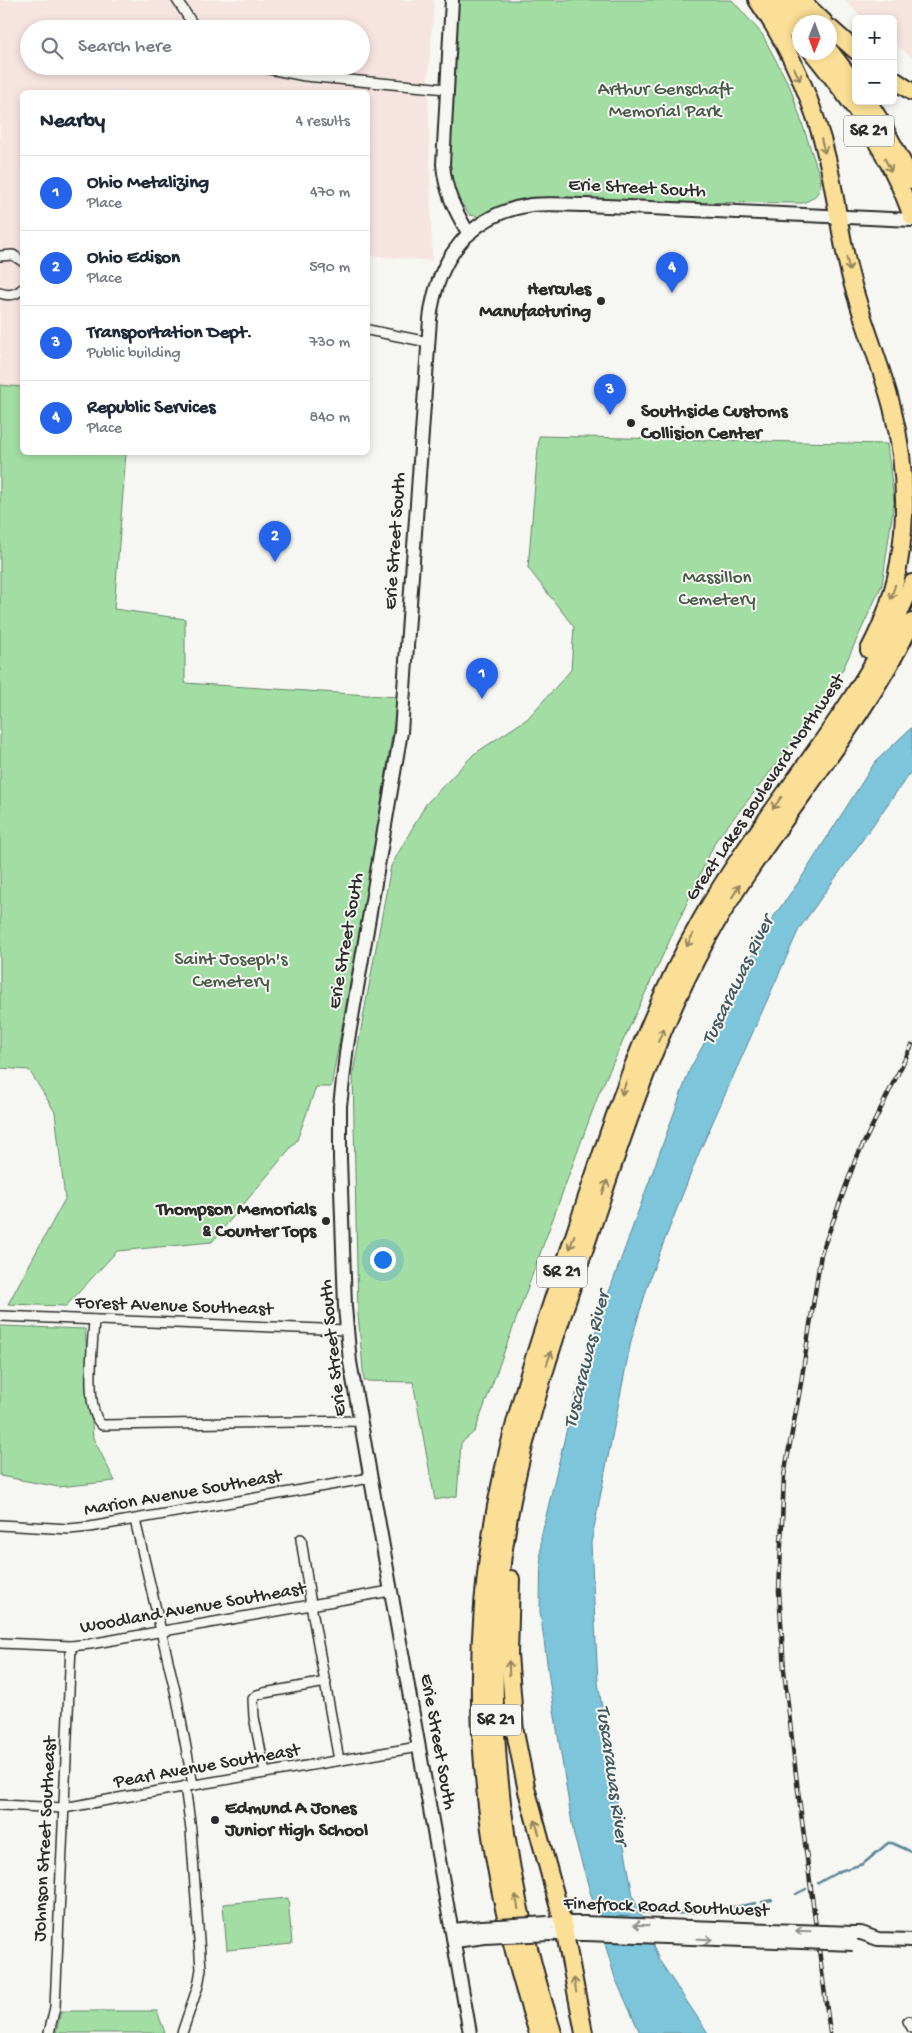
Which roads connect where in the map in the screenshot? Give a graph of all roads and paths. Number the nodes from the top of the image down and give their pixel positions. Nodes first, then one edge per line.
1 (177, 0) edge
2 (452, 0) edge
3 (757, 0) edge
4 (768, 0) edge
5 (787, 0) edge
6 (801, 0) edge
7 (800, 15) edge
8 (817, 15) edge
9 (190, 20) edge
10 (792, 28) edge
11 (837, 34) edge
12 (852, 47) edge
13 (837, 59) edge
14 (818, 60) edge
15 (300, 75) edge
16 (852, 79) edge
17 (897, 82) edge
18 (446, 89) junction
19 (912, 92) edge
20 (870, 105) edge
21 (912, 180) edge
22 (838, 216) junction
23 (912, 218) edge
24 (469, 234) junction
25 (0, 256) edge
26 (20, 260) edge
27 (20, 290) edge
28 (3, 294) edge
29 (20, 294) edge
30 (370, 330) edge
31 (428, 342) junction
32 (912, 583) edge
33 (912, 622) edge
34 (912, 636) edge
35 (854, 721) junction
36 (790, 786) junction
37 (0, 1316) edge
38 (94, 1320) junction
39 (346, 1330) junction
40 (534, 1405) junction
41 (360, 1421) junction
42 (370, 1478) junction
43 (136, 1520) junction
44 (0, 1525) edge
45 (301, 1540) dead end
46 (390, 1591) junction
47 (311, 1605) junction
48 (161, 1631) junction
49 (0, 1643) edge
50 (71, 1646) junction
51 (326, 1682) junction
52 (418, 1747) junction
53 (339, 1760) junction
54 (265, 1773) junction
55 (189, 1786) junction
56 (0, 1805) edge
57 (64, 1808) junction
58 (557, 1928) junction
59 (454, 1936) junction
60 (912, 1940) edge
61 (49, 2033) edge
62 (182, 2033) edge
63 (470, 2033) edge
64 (538, 2033) edge
65 (553, 2033) edge
66 (584, 2033) edge

1 - 9 street
2 - 18 main road
3 -> 22 highway
4 - 10 highway
5 - 7 highway
6 - 8 highway
11 - 12 highway
13 - 16 highway
14 -> 23 highway, SR 21
15 - 18 street
17 - 19 highway
18 - 24 main road
20 - 21 highway, SR 21
22 - 23 main road, Erie Street South
22 - 24 main road, Erie Street South
22 -> 36 highway
24 - 31 main road, Erie Street South
25 - 26 street
27 - 28 street
28 - 29 street
30 - 31 street
31 - 39 main road, Erie Street South
32 - 36 highway, Great Lakes Boulevard Northwest / SR 21
33 - 35 highway, Great Lakes Boulevard Northwest / SR 21
34 - 35 highway
40 -> 35 highway, Great Lakes Boulevard Northwest / SR 21
36 -> 64 highway, Great Lakes Boulevard Northwest / SR 21
37 - 38 street, Forest Avenue Southeast
38 - 39 street, Forest Avenue Southeast
38 - 41 street
39 - 41 main road, Erie Street South
58 -> 40 highway
65 -> 40 highway, Great Lakes Boulevard Northwest / SR 21
41 - 42 main road, Erie Street South
42 - 43 street, Marion Avenue Southeast
42 - 46 main road, Erie Street South
43 - 44 street, Marion Avenue Southeast
43 - 48 street
45 - 47 street
46 - 47 street, Woodland Avenue Southeast
46 - 52 main road, Erie Street South
47 - 48 street, Woodland Avenue Southeast
47 - 51 street
48 - 50 street, Woodland Avenue Southeast
48 - 55 street
49 - 50 street, Woodland Avenue Southeast
50 - 57 street, Johnson Street Southeast
51 - 53 street
51 - 54 street
52 - 53 street, Pearl Avenue Southeast
52 - 59 main road, Erie Street South
53 - 54 street, Pearl Avenue Southeast
54 - 55 street, Pearl Avenue Southeast
55 - 57 street, Pearl Avenue Southeast
55 - 62 street
56 - 57 street, Pearl Avenue Southeast
57 - 61 street, Johnson Street Southeast
58 - 59 main road, Finefrock Road Southwest, bridge
58 - 60 main road, Finefrock Road Southwest, bridge
66 -> 58 highway
59 - 63 main road, Erie Street South

